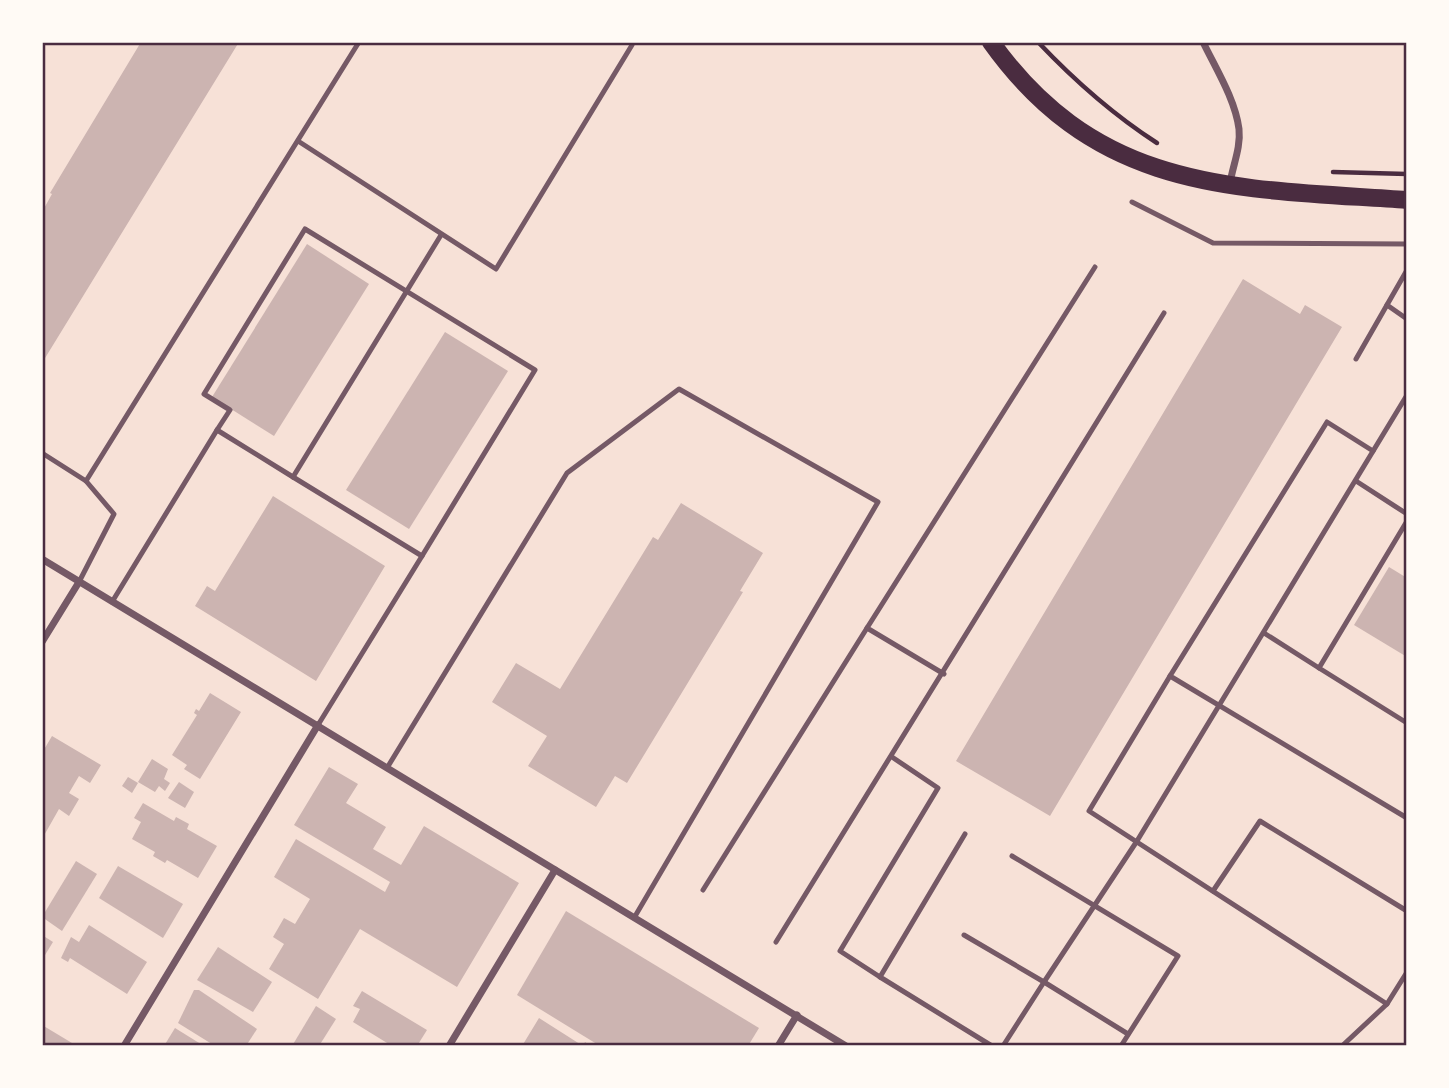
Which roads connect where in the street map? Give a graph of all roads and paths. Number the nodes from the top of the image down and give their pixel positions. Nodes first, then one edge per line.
1 (359, 42) edge
2 (630, 42) edge
3 (991, 42) edge
4 (1038, 42) edge
5 (1203, 42) edge
6 (298, 141) junction
7 (1169, 148) dead end
8 (1328, 172) dead end
9 (1407, 174) edge
10 (1230, 187) junction
11 (1407, 200) edge
12 (1132, 202) dead end
13 (441, 235) junction
14 (1407, 243) edge
15 (1095, 267) dead end
16 (1407, 270) edge
17 (406, 291) junction
18 (1387, 305) junction
19 (1164, 313) dead end
20 (1407, 318) edge
21 (1356, 359) dead end
22 (1407, 395) edge
23 (217, 430) junction
24 (1373, 451) junction
25 (42, 453) edge
26 (293, 477) junction
27 (86, 481) junction
28 (1356, 481) junction
29 (1407, 513) edge
30 (1407, 521) edge
31 (422, 555) junction
32 (42, 559) edge
33 (79, 582) junction
34 (112, 602) junction
35 (867, 628) junction
36 (1264, 633) junction
37 (42, 642) edge
38 (1319, 668) junction
39 (944, 674) junction
40 (1170, 676) junction
41 (1220, 706) junction
42 (1407, 723) edge
43 (318, 725) junction
44 (892, 757) junction
45 (387, 768) junction
46 (1407, 818) edge
47 (965, 834) dead end
48 (1138, 841) junction
49 (1012, 856) dead end
50 (555, 870) junction
51 (703, 890) dead end
52 (1213, 891) junction
53 (1093, 906) junction
54 (1407, 911) edge
55 (634, 918) junction
56 (964, 935) dead end
57 (776, 942) dead end
58 (1407, 972) edge
59 (880, 977) junction
60 (1044, 982) junction
61 (1387, 1004) junction
62 (797, 1015) junction
63 (1128, 1034) junction
64 (124, 1046) edge
65 (449, 1046) edge
66 (778, 1046) edge
67 (846, 1046) edge
68 (992, 1046) edge
69 (1003, 1046) edge
70 (1121, 1046) edge
71 (1342, 1046) edge

1 - 6 lane
2 - 13 lane
3 - 10 main road
4 - 7 path
5 - 10 street
6 - 13 lane
6 - 27 lane
8 - 9 path
10 - 11 main road
12 - 14 lane
13 - 17 lane
15 - 35 lane
16 - 18 lane
17 - 23 lane
17 - 26 lane
17 - 31 lane
18 - 20 lane
18 - 21 lane
19 - 39 lane
22 - 24 lane
23 - 26 lane
23 - 34 lane
24 - 28 lane
24 - 40 lane
25 - 27 lane
26 - 31 lane
27 - 33 lane
28 - 29 lane
28 - 36 lane
30 - 38 lane
31 - 43 lane
32 - 33 street
33 - 34 street
33 - 37 street
34 - 43 street
35 - 39 lane
35 - 51 lane
36 - 38 lane
36 - 41 lane
38 - 42 lane
39 - 44 lane
40 - 41 lane
40 - 48 lane
41 - 46 lane
41 - 48 lane
43 - 45 street
43 - 64 street
44 - 57 lane
44 - 59 lane
45 - 50 street
45 - 55 lane
47 - 59 lane
48 - 52 lane
48 - 53 lane
49 - 53 lane
50 - 55 street
50 - 65 street
52 - 54 lane
52 - 61 lane
53 - 60 lane
53 - 63 lane
55 - 62 street
56 - 60 lane
58 - 61 lane
59 - 68 lane
60 - 63 lane
60 - 69 lane
61 - 71 lane
62 - 66 street
62 - 67 street
63 - 70 lane

